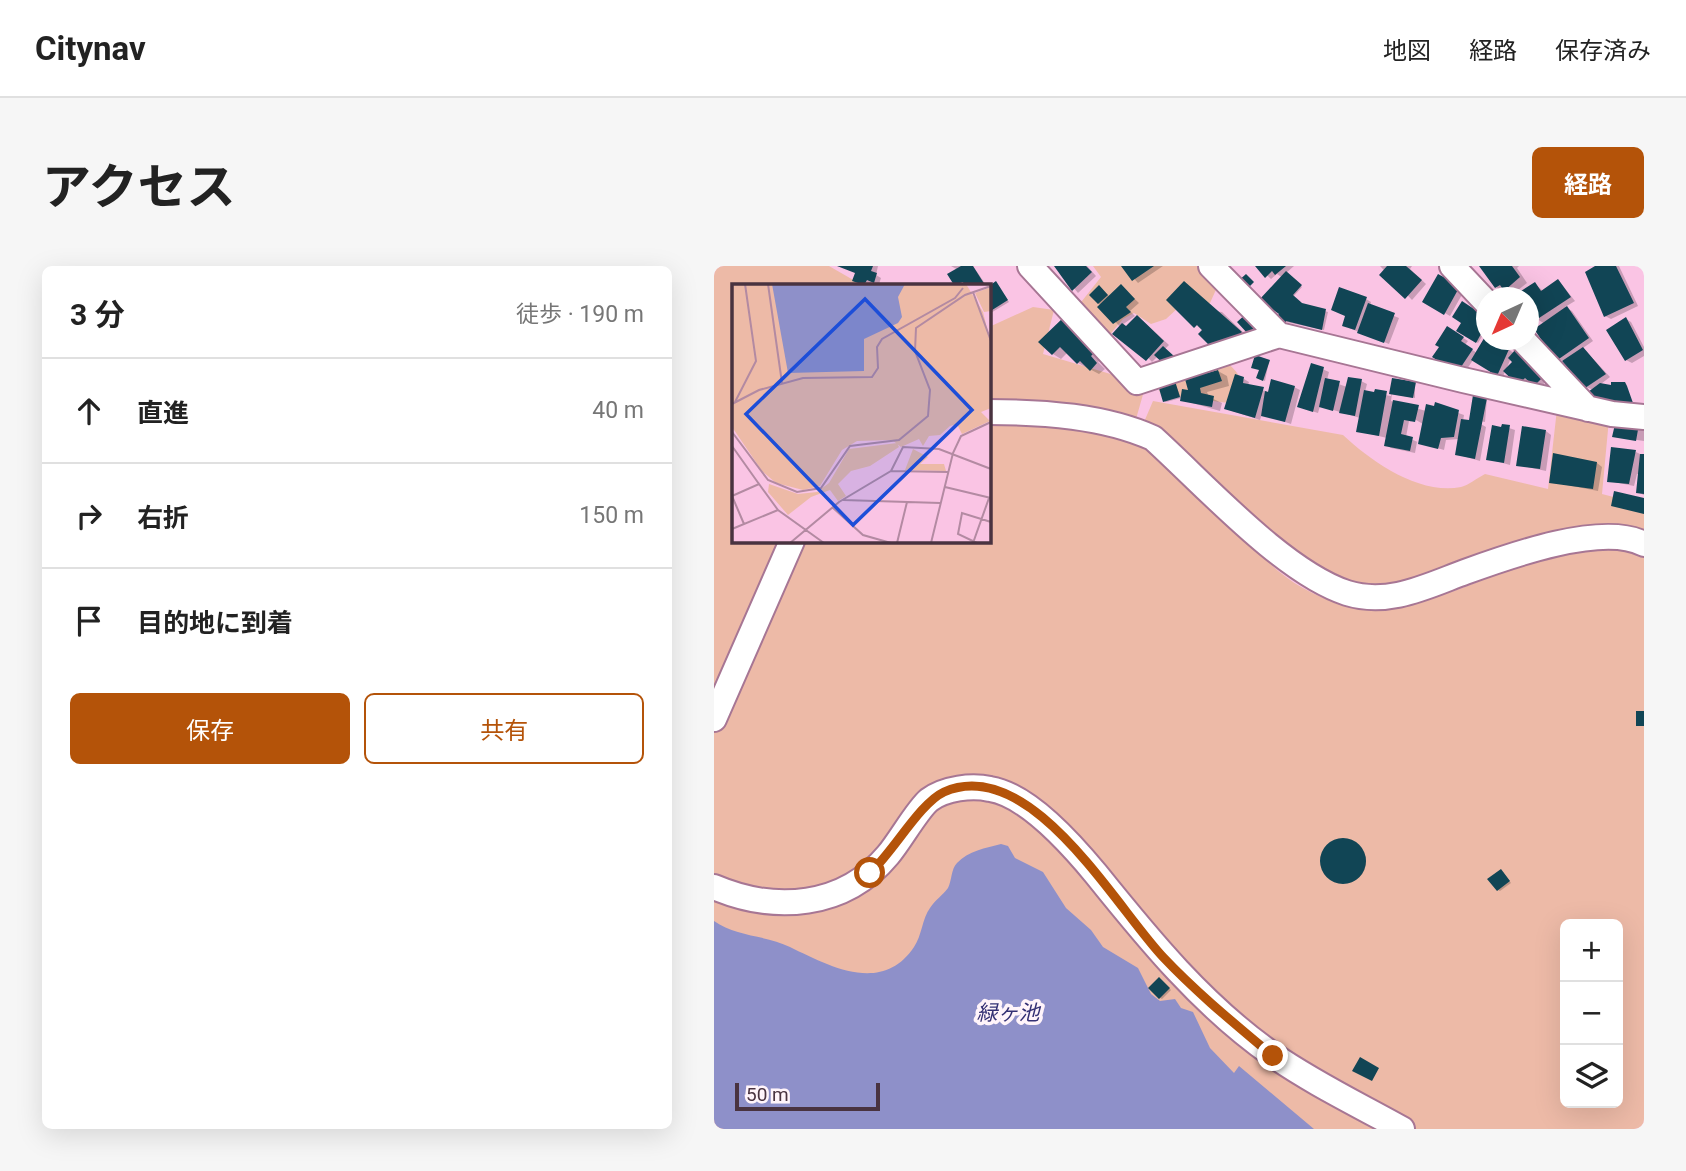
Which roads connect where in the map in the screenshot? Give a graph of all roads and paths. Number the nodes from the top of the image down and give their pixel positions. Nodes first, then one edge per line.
1 (1030, 266) edge
2 (1211, 266) edge
3 (1452, 266) edge
4 (1476, 291) edge
5 (1279, 335) junction
6 (1532, 350) edge
7 (1588, 409) junction
8 (990, 412) edge
9 (1644, 417) edge
10 (792, 542) edge
11 (1644, 544) edge
12 (714, 719) edge
13 (714, 887) edge
14 (1367, 1122) edge
15 (1402, 1129) edge

1 - 5 street
2 - 5 street
3 - 4 street
5 - 7 street
6 - 7 street
7 - 9 street
8 - 11 street
10 - 12 street
13 - 14 street
14 - 15 street

